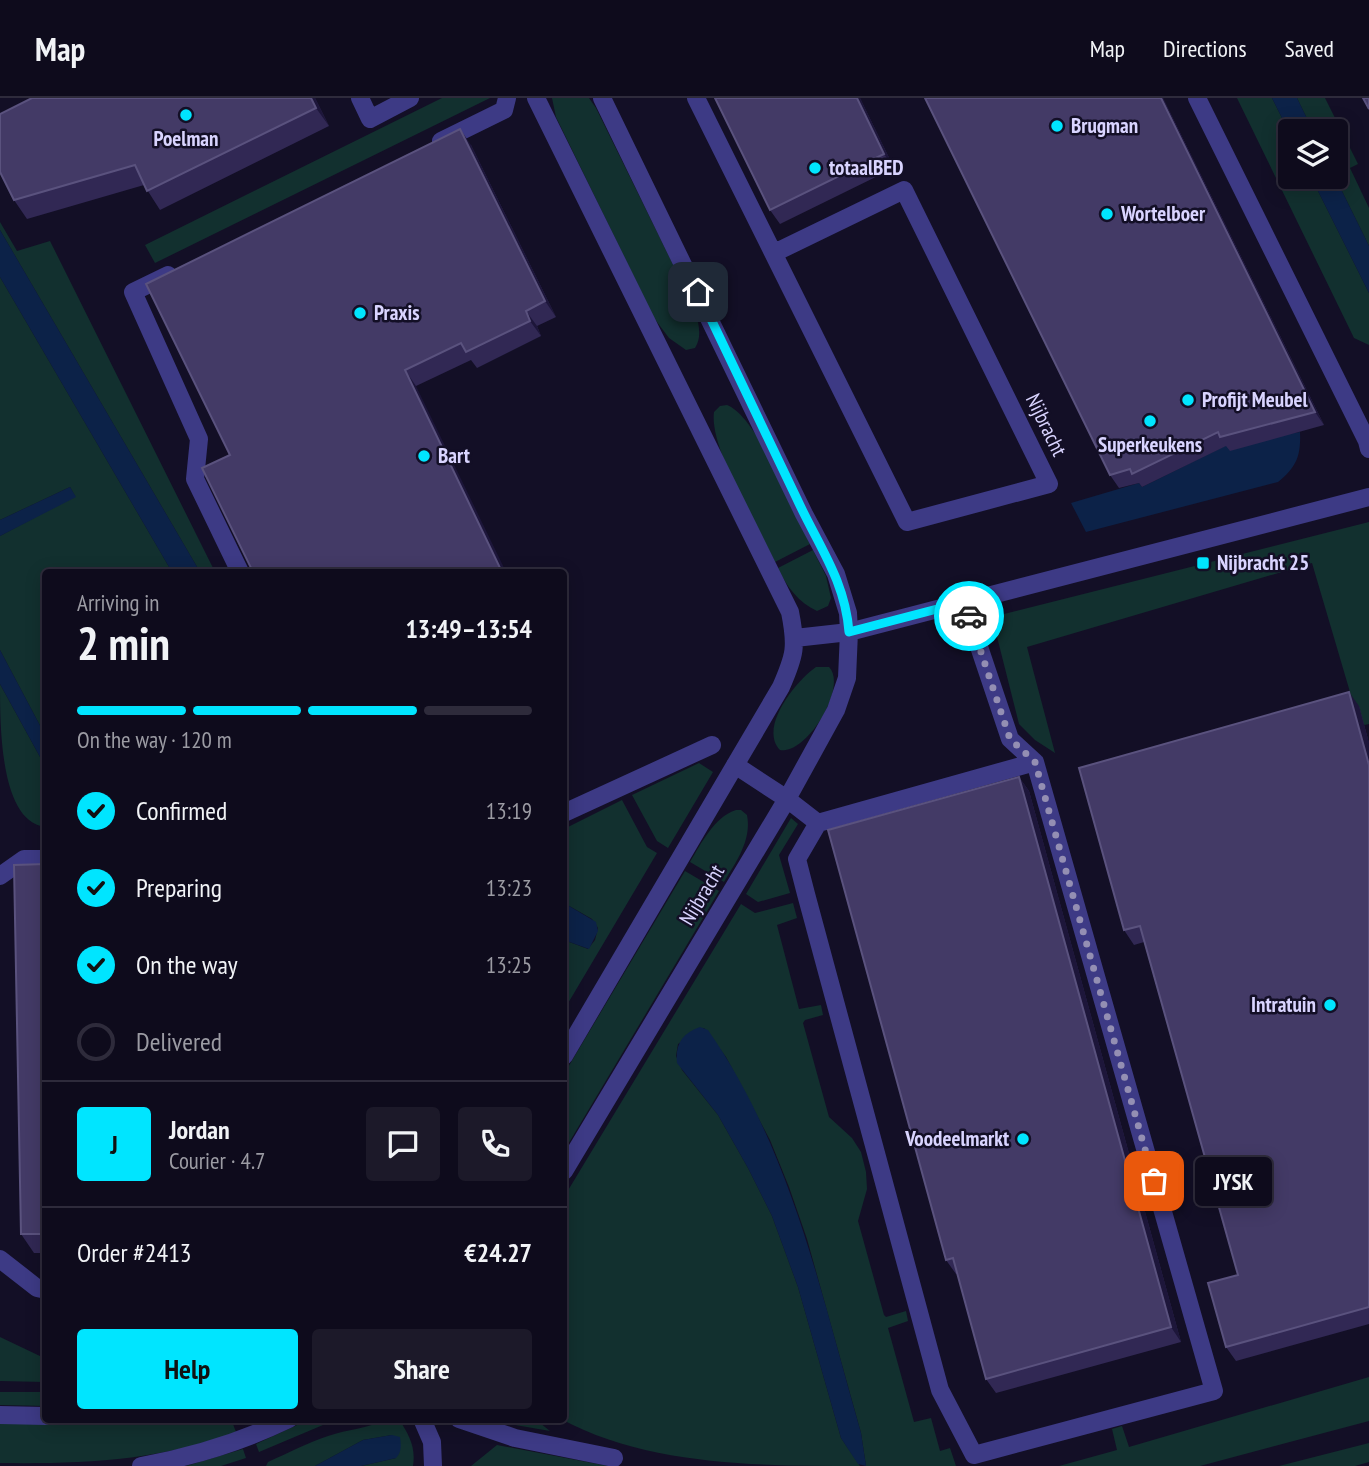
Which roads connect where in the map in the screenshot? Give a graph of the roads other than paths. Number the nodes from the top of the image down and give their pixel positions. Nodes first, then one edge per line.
1 (360, 98) edge
2 (411, 98) edge
3 (507, 98) edge
4 (536, 98) edge
5 (602, 98) edge
6 (696, 98) edge
7 (1197, 98) edge
8 (426, 148) edge
9 (774, 253) junction
10 (182, 268) edge
11 (1369, 449) edge
12 (1369, 497) edge
13 (239, 569) edge
14 (964, 602) junction
15 (849, 632) junction
16 (795, 638) junction
17 (712, 745) dead end
18 (1035, 762) junction
19 (735, 765) junction
20 (787, 799) junction
21 (567, 812) edge
22 (818, 823) junction
23 (42, 859) edge
24 (0, 876) edge
25 (567, 1051) edge
26 (567, 1166) edge
27 (0, 1259) edge
28 (42, 1289) edge
29 (0, 1415) edge
30 (42, 1416) edge
31 (280, 1423) edge
32 (424, 1423) edge
33 (471, 1423) edge
34 (614, 1458) dead end
35 (141, 1466) edge
36 (433, 1466) edge

1 - 2 street
3 - 8 street
4 - 16 street, Nijbracht
5 - 15 street, Nijbracht
6 - 9 street, Nijbracht
7 - 11 street
9 - 9 street, Nijbracht
10 - 13 street
12 - 14 street
14 - 15 street
14 - 18 street
15 - 16 street
15 - 20 street, Nijbracht
16 - 19 street, Nijbracht
17 - 21 street
18 - 22 street
18 - 22 street
19 - 20 street
19 - 25 street, Nijbracht
20 - 22 street
20 - 26 street, Nijbracht
23 - 24 street
27 - 28 street
29 - 30 street
31 - 35 street
32 - 36 street
33 - 34 street

